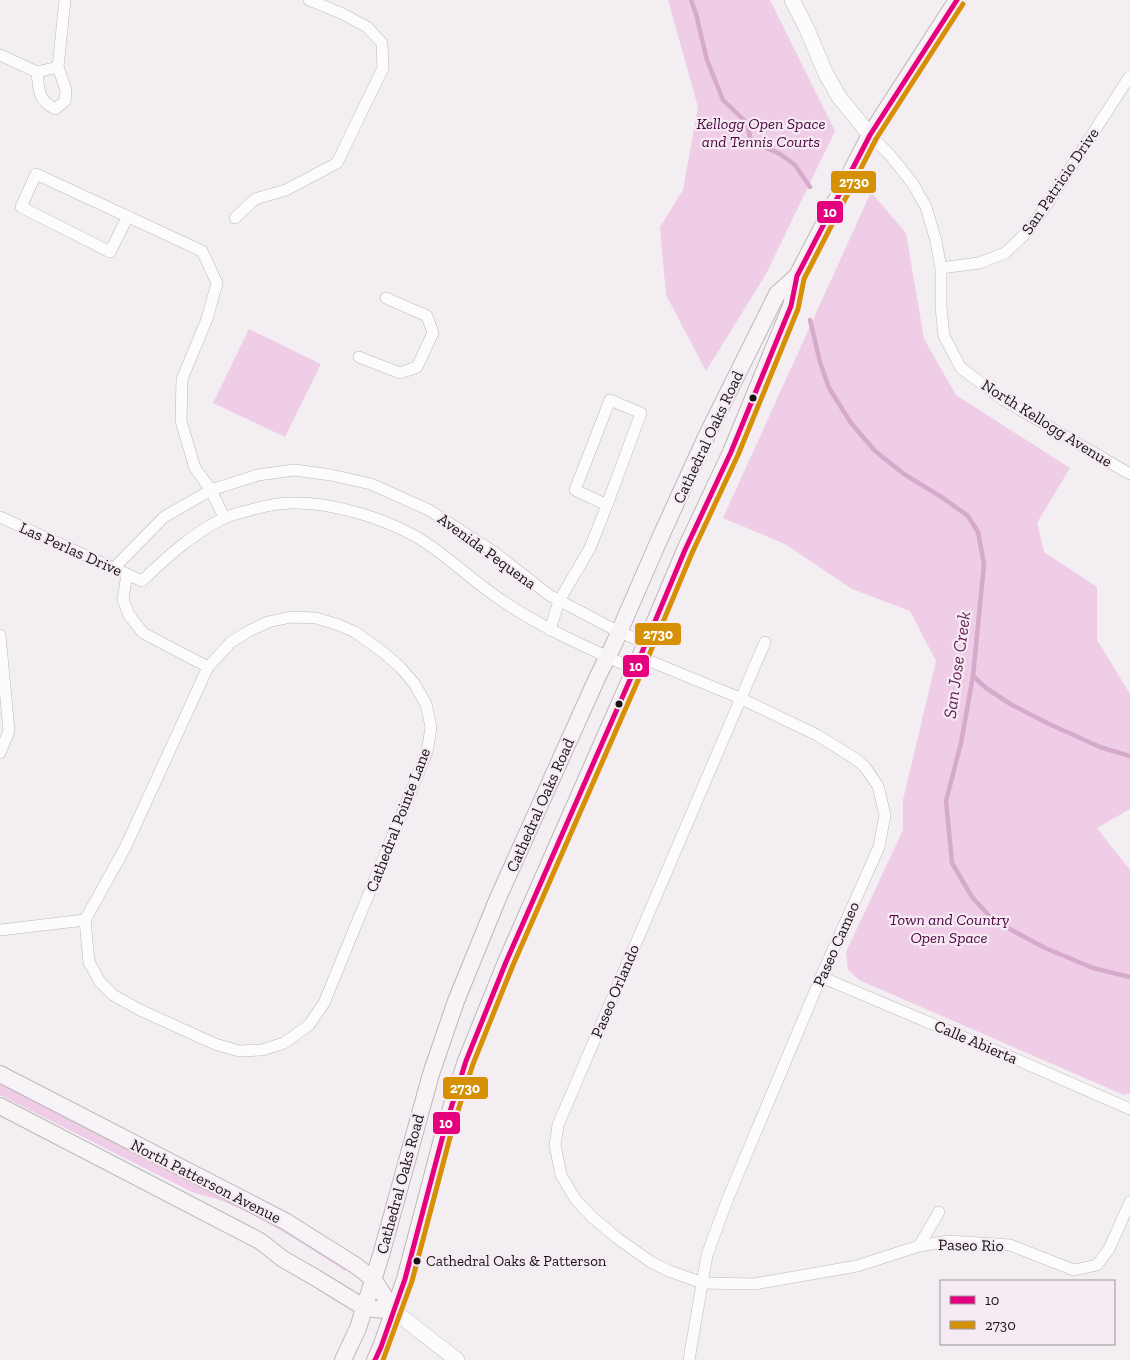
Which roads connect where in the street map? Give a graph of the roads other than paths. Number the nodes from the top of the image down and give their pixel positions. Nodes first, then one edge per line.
1 (65, 0) edge
2 (309, 0) edge
3 (792, 0) edge
4 (957, 0) edge
5 (0, 56) edge
6 (58, 67) junction
7 (37, 72) junction
8 (1130, 76) edge
9 (870, 135) junction
10 (128, 216) junction
11 (235, 218) dead end
12 (941, 268) junction
13 (797, 276) junction
14 (386, 298) dead end
15 (360, 357) dead end
16 (1130, 474) edge
17 (211, 490) junction
18 (607, 505) junction
19 (0, 517) edge
20 (224, 518) junction
21 (114, 568) junction
22 (127, 574) junction
23 (142, 581) joint
24 (559, 601) junction
25 (550, 630) junction
26 (620, 632) junction
27 (0, 635) edge
28 (765, 642) dead end
29 (640, 656) junction
30 (608, 657) junction
31 (208, 667) junction
32 (740, 698) junction
33 (0, 753) edge
34 (85, 920) junction
35 (0, 930) edge
36 (821, 977) junction
37 (0, 1074) edge
38 (0, 1106) edge
39 (1130, 1109) edge
40 (1130, 1202) edge
41 (939, 1212) dead end
42 (919, 1246) junction
43 (373, 1279) junction
44 (703, 1283) junction
45 (365, 1308) junction
46 (394, 1311) junction
47 (343, 1360) edge
48 (375, 1360) edge
49 (458, 1360) edge
50 (689, 1360) edge

1 - 6 street
2 - 11 street
3 - 9 street, North Kellogg Avenue
4 - 9 main road, Cathedral Oaks Road
5 - 7 street
6 - 7 street
6 - 7 street
8 - 12 street, San Patricio Drive
9 - 12 street, North Kellogg Avenue
9 - 13 main road, Cathedral Oaks Road
10 - 10 street
10 - 17 street
12 - 16 street, North Kellogg Avenue
13 - 26 main road, Cathedral Oaks Road
13 - 29 main road, Cathedral Oaks Road
14 - 15 street
17 - 20 street
17 - 21 street, Avenida Pequena
17 - 24 street, Avenida Pequena
18 - 18 street
18 - 24 street
19 - 21 street, Las Perlas Drive
20 - 23 street, Avenida Pequena
20 - 25 street, Avenida Pequena
21 - 22 street, Las Perlas Drive
22 - 23 street, Las Perlas Drive
22 - 31 street
24 - 25 street
24 - 26 street, Avenida Pequena
25 - 30 street, Avenida Pequena
26 - 29 street, Avenida Pequena
26 - 30 main road, Cathedral Oaks Road
27 - 33 street
28 - 32 street, Paseo Orlando
29 - 30 street, Avenida Pequena
29 - 32 street, Paseo Cameo
29 - 46 main road, Cathedral Oaks Road
30 - 43 main road, Cathedral Oaks Road
31 - 34 street, Cathedral Pointe Lane
31 - 34 street, Cathedral Pointe Lane
32 - 36 street, Paseo Cameo
32 - 44 street, Paseo Orlando
34 - 35 street
36 - 39 street, Calle Abierta
36 - 44 street, Paseo Cameo
37 - 43 main road, North Patterson Avenue
38 - 45 main road, North Patterson Avenue
40 - 42 street, Paseo Rio
41 - 42 street, Paseo Rio
42 - 44 street, Paseo Rio
43 - 45 main road, Cathedral Oaks Road
43 - 46 main road, North Patterson Avenue
44 - 50 street, Paseo Cameo
45 - 46 main road, North Patterson Avenue
45 - 47 main road, Cathedral Oaks Road
46 - 48 main road, Cathedral Oaks Road
46 - 49 street, North Patterson Avenue

